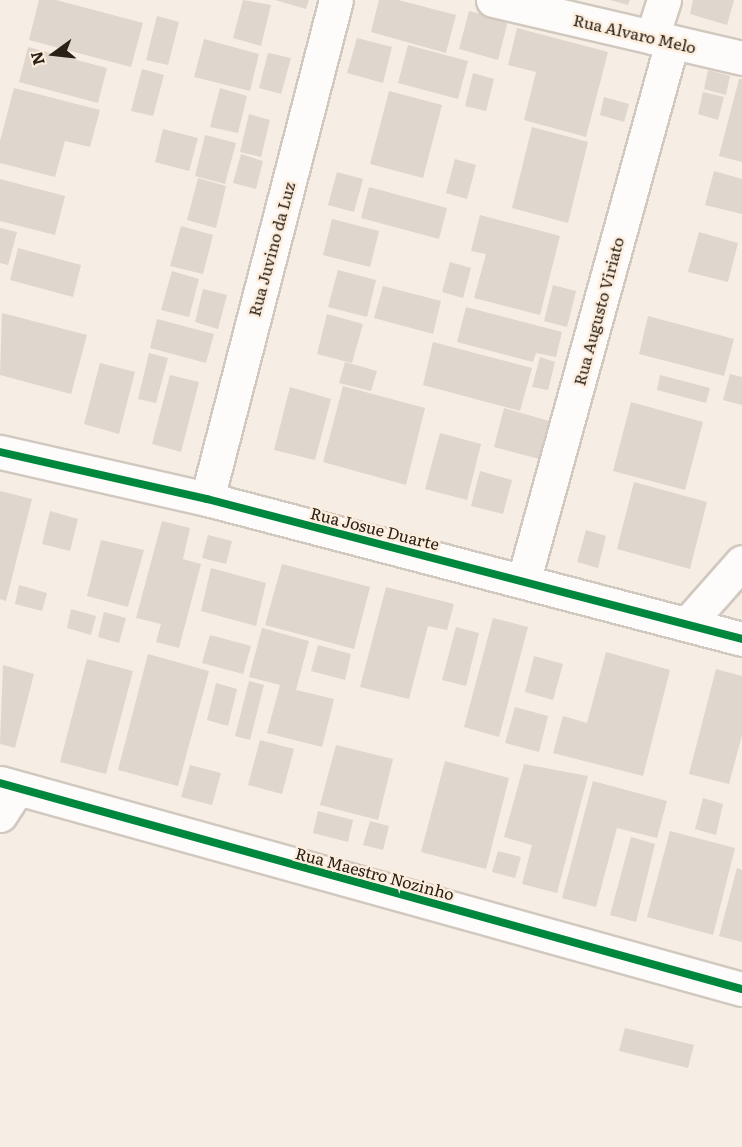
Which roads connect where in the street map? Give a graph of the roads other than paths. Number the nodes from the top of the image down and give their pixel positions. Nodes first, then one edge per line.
1 (336, 0) edge
2 (493, 0) edge
3 (664, 0) edge
4 (662, 40) junction
5 (742, 58) edge
6 (0, 452) edge
7 (207, 499) junction
8 (742, 562) edge
9 (524, 579) junction
10 (688, 623) junction
11 (742, 639) edge
12 (6, 796) edge
13 (742, 989) edge

1 - 7 street, Rua Juvino da Luz
2 - 4 street, Rua Alvaro Melo
3 - 4 street, Rua Augusto Viriato
4 - 5 street, Rua Alvaro Melo
4 - 9 street, Rua Augusto Viriato
6 - 7 street, Rua Josue Duarte
7 - 9 street, Rua Josue Duarte
8 - 10 street
9 - 10 street, Rua Josue Duarte
10 - 11 street, Rua Josue Duarte
12 - 13 street, Rua Maestro Nozinho

